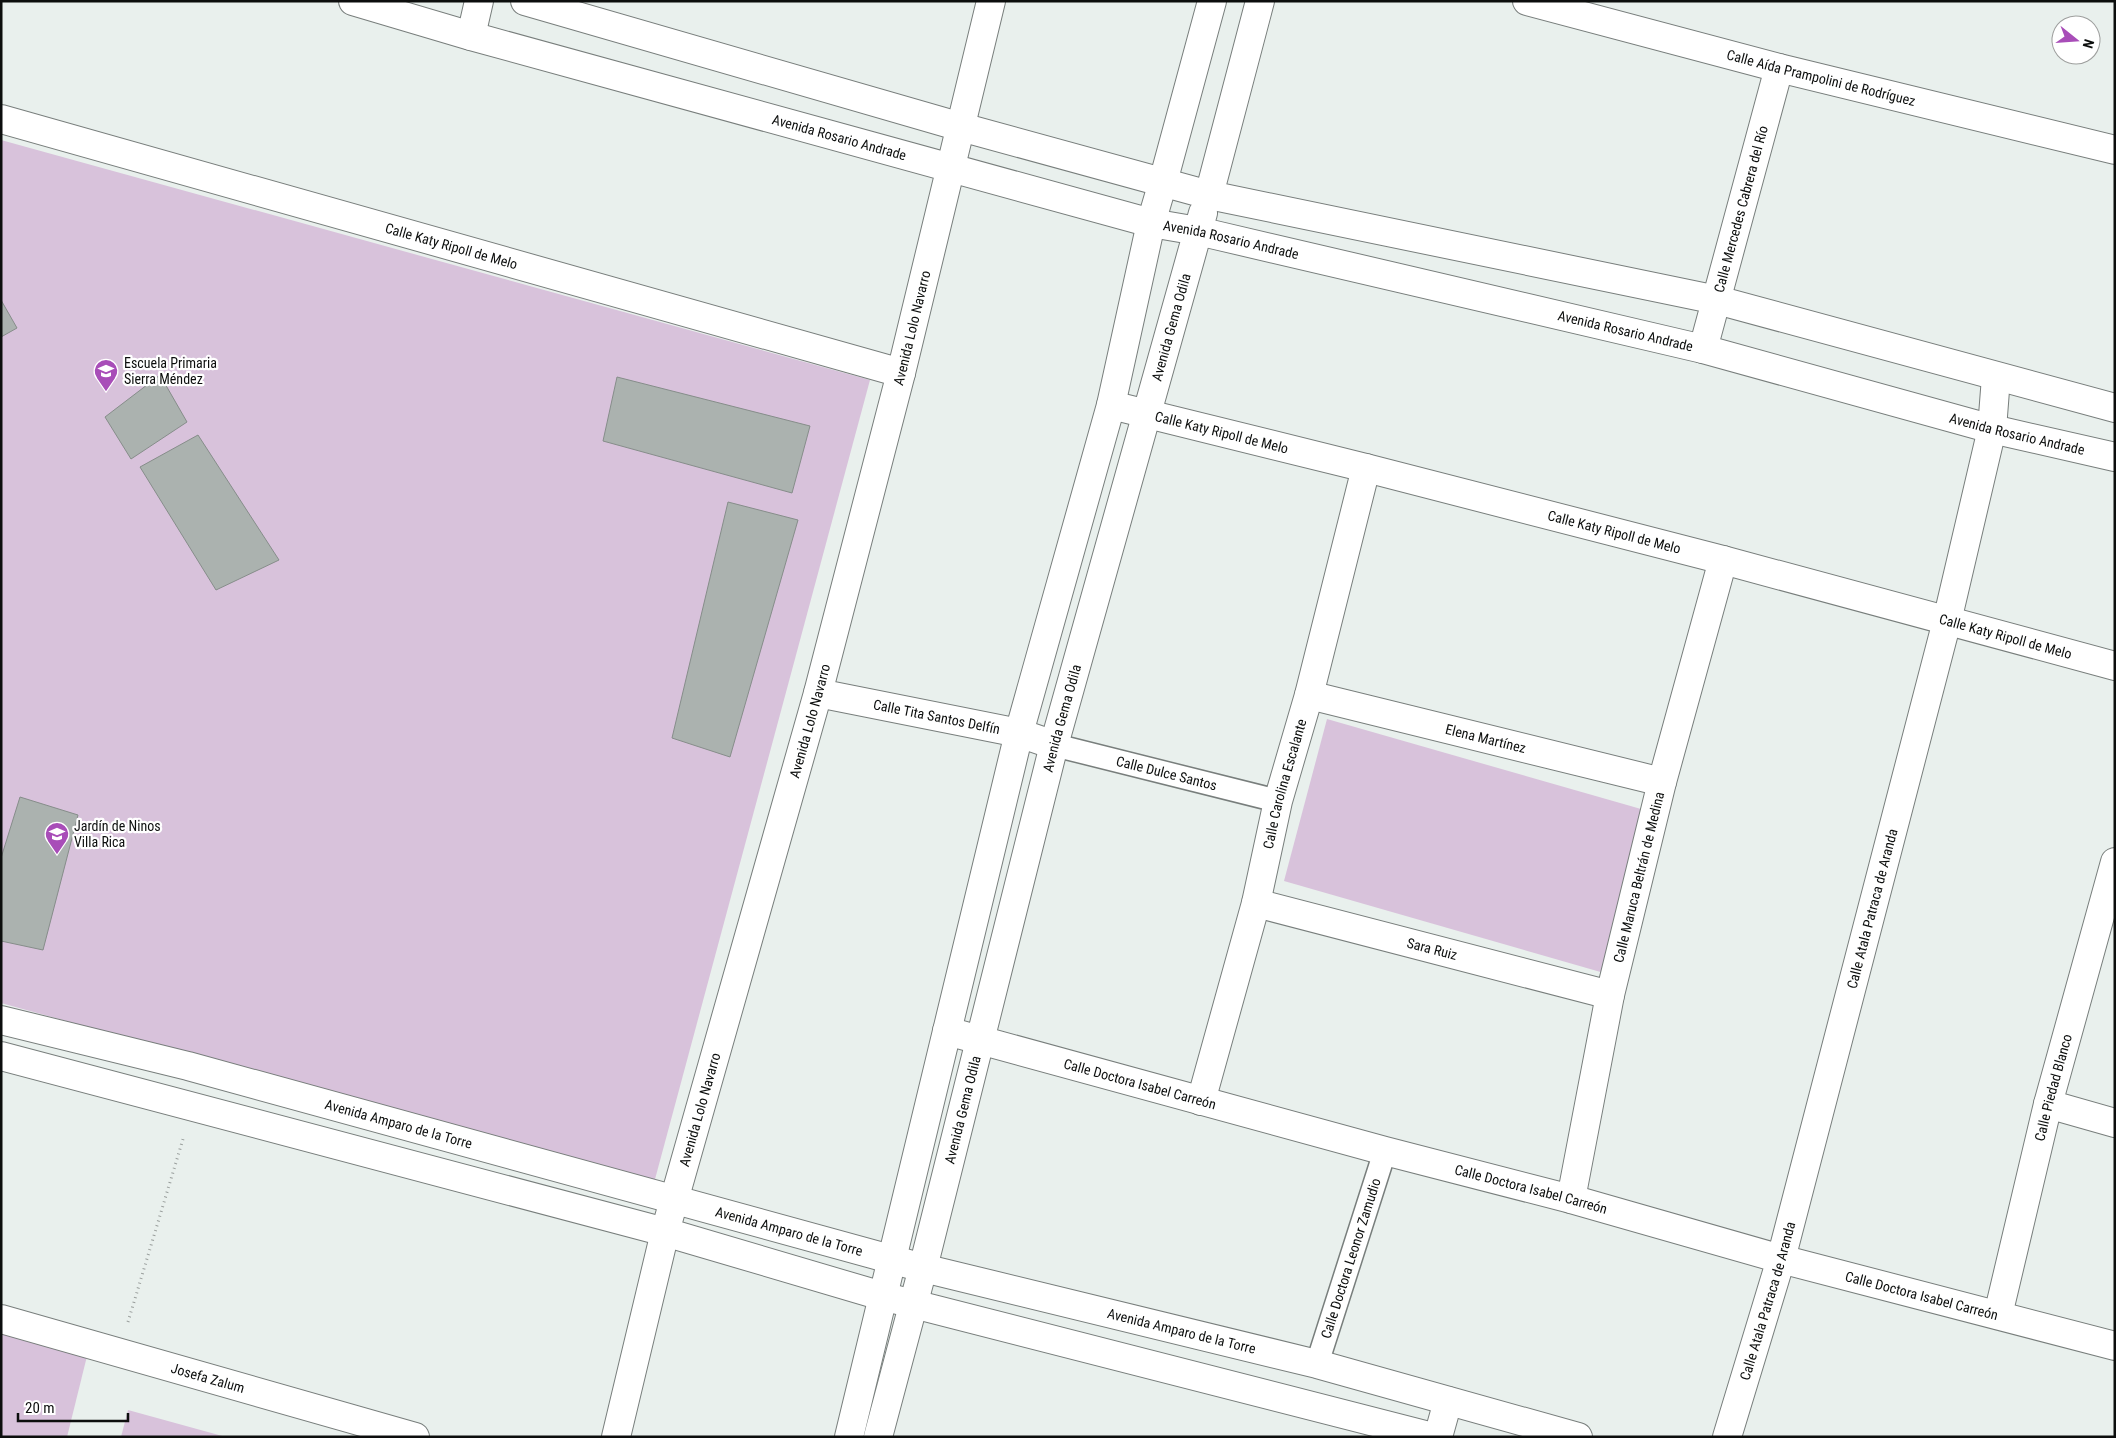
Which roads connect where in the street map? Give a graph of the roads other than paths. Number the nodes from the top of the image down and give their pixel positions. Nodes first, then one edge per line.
1 (353, 1) edge
2 (479, 1) edge
3 (525, 1) edge
4 (991, 1) edge
5 (1212, 1) edge
6 (1260, 1) edge
7 (1527, 1) edge
8 (470, 36) junction
9 (1779, 68) junction
10 (1, 119) edge
11 (961, 127) junction
12 (2115, 150) edge
13 (950, 168) junction
14 (1163, 182) junction
15 (1209, 195) junction
16 (1151, 222) junction
17 (1198, 231) junction
18 (1717, 300) junction
19 (1703, 350) junction
20 (901, 374) junction
21 (1996, 377) junction
22 (1111, 406) junction
23 (2115, 408) edge
24 (1148, 415) junction
25 (1992, 429) junction
26 (2115, 457) edge
27 (1366, 468) junction
28 (1723, 560) junction
29 (1947, 621) junction
30 (2115, 666) edge
31 (818, 693) junction
32 (1309, 695) junction
33 (1019, 733) junction
34 (1054, 745) junction
35 (1662, 782) junction
36 (1278, 801) junction
37 (2115, 862) edge
38 (2109, 901) edge
39 (1256, 903) junction
40 (1610, 995) junction
41 (1, 1020) edge
42 (947, 1031) junction
43 (979, 1039) junction
44 (1, 1056) edge
45 (188, 1066) junction
46 (1201, 1101) junction
47 (2048, 1104) junction
48 (186, 1105) junction
49 (2115, 1123) edge
50 (1385, 1151) junction
51 (1571, 1199) junction
52 (675, 1200) junction
53 (665, 1232) junction
54 (892, 1258) junction
55 (1781, 1259) junction
56 (923, 1268) junction
57 (882, 1296) junction
58 (912, 1304) junction
59 (1998, 1315) junction
60 (1, 1319) edge
61 (2115, 1346) edge
62 (1317, 1364) junction
63 (1448, 1400) junction
64 (415, 1437) edge
65 (616, 1437) edge
66 (849, 1437) edge
67 (878, 1437) edge
68 (1433, 1437) edge
69 (1438, 1437) edge
70 (1578, 1437) edge
71 (1727, 1437) edge

1 - 8 street, Avenida Rosario Andrade
2 - 8 street
3 - 11 street
4 - 11 street, Avenida Lolo Navarro
5 - 14 street
6 - 15 street, Avenida Gema Odila
7 - 9 street, Calle Aída Prampolini de Rodríguez
8 - 13 street, Avenida Rosario Andrade
9 - 12 street, Calle Aída Prampolini de Rodríguez
9 - 18 street, Calle Mercedes Cabrera del Río
10 - 20 street, Calle Katy Ripoll de Melo
11 - 13 street, Avenida Lolo Navarro
11 - 14 street
13 - 16 street, Avenida Rosario Andrade
13 - 20 street, Avenida Lolo Navarro
14 - 15 street
14 - 16 street
15 - 17 street, Avenida Gema Odila
15 - 18 street
16 - 17 street, Avenida Rosario Andrade
16 - 22 street
17 - 19 street, Avenida Rosario Andrade
17 - 24 street, Avenida Gema Odila
18 - 19 street, Calle Mercedes Cabrera del Río
18 - 21 street
19 - 25 street, Avenida Rosario Andrade
20 - 31 street, Avenida Lolo Navarro
21 - 23 street
21 - 25 street, Calle Atala Patraca de Aranda
22 - 24 street, Calle Katy Ripoll de Melo
22 - 33 street
24 - 27 street, Calle Katy Ripoll de Melo
24 - 34 street, Avenida Gema Odila
25 - 26 street, Avenida Rosario Andrade
25 - 29 street, Calle Atala Patraca de Aranda
27 - 28 street, Calle Katy Ripoll de Melo
27 - 32 street, Calle Carolina Escalante
28 - 29 street, Calle Katy Ripoll de Melo
28 - 35 street, Calle Maruca Beltrán de Medina
29 - 30 street, Calle Katy Ripoll de Melo
29 - 55 street, Calle Atala Patraca de Aranda
31 - 33 street, Calle Tita Santos Delfín
31 - 52 street, Avenida Lolo Navarro
32 - 35 street, Elena Martínez
32 - 36 street, Calle Carolina Escalante
33 - 34 street, Calle Tita Santos Delfín
33 - 42 street
34 - 36 street, Calle Dulce Santos
34 - 43 street, Avenida Gema Odila
35 - 40 street, Calle Maruca Beltrán de Medina
36 - 39 street, Calle Carolina Escalante
37 - 38 street, Calle Piedad Blanco
38 - 47 street, Calle Piedad Blanco
39 - 40 street, Sara Ruiz
39 - 46 street, Calle Carolina Escalante
40 - 51 street, Calle Maruca Beltrán de Medina
41 - 45 street, Avenida Amparo de la Torre
42 - 43 street, Calle Doctora Isabel Carreón
42 - 54 street
43 - 46 street, Calle Doctora Isabel Carreón
43 - 56 street, Avenida Gema Odila
44 - 48 street
45 - 48 street
45 - 52 street, Avenida Amparo de la Torre
46 - 50 street, Calle Doctora Isabel Carreón
47 - 49 street
47 - 59 street, Calle Piedad Blanco
48 - 53 street
50 - 51 street, Calle Doctora Isabel Carreón
50 - 62 street, Calle Doctora Leonor Zamudio
51 - 55 street, Calle Doctora Isabel Carreón
52 - 53 street, Avenida Lolo Navarro
52 - 54 street, Avenida Amparo de la Torre
53 - 57 street
53 - 65 street, Avenida Lolo Navarro
54 - 56 street, Avenida Amparo de la Torre
54 - 57 street
55 - 59 street, Calle Doctora Isabel Carreón
55 - 71 street, Calle Atala Patraca de Aranda
56 - 58 street, Avenida Gema Odila
56 - 62 street, Avenida Amparo de la Torre
57 - 58 street
57 - 66 street
58 - 67 street, Avenida Gema Odila
58 - 68 street
59 - 61 street, Calle Doctora Isabel Carreón
60 - 64 street, Josefa Zalum
62 - 63 street, Avenida Amparo de la Torre
63 - 69 street
63 - 70 street, Avenida Amparo de la Torre

